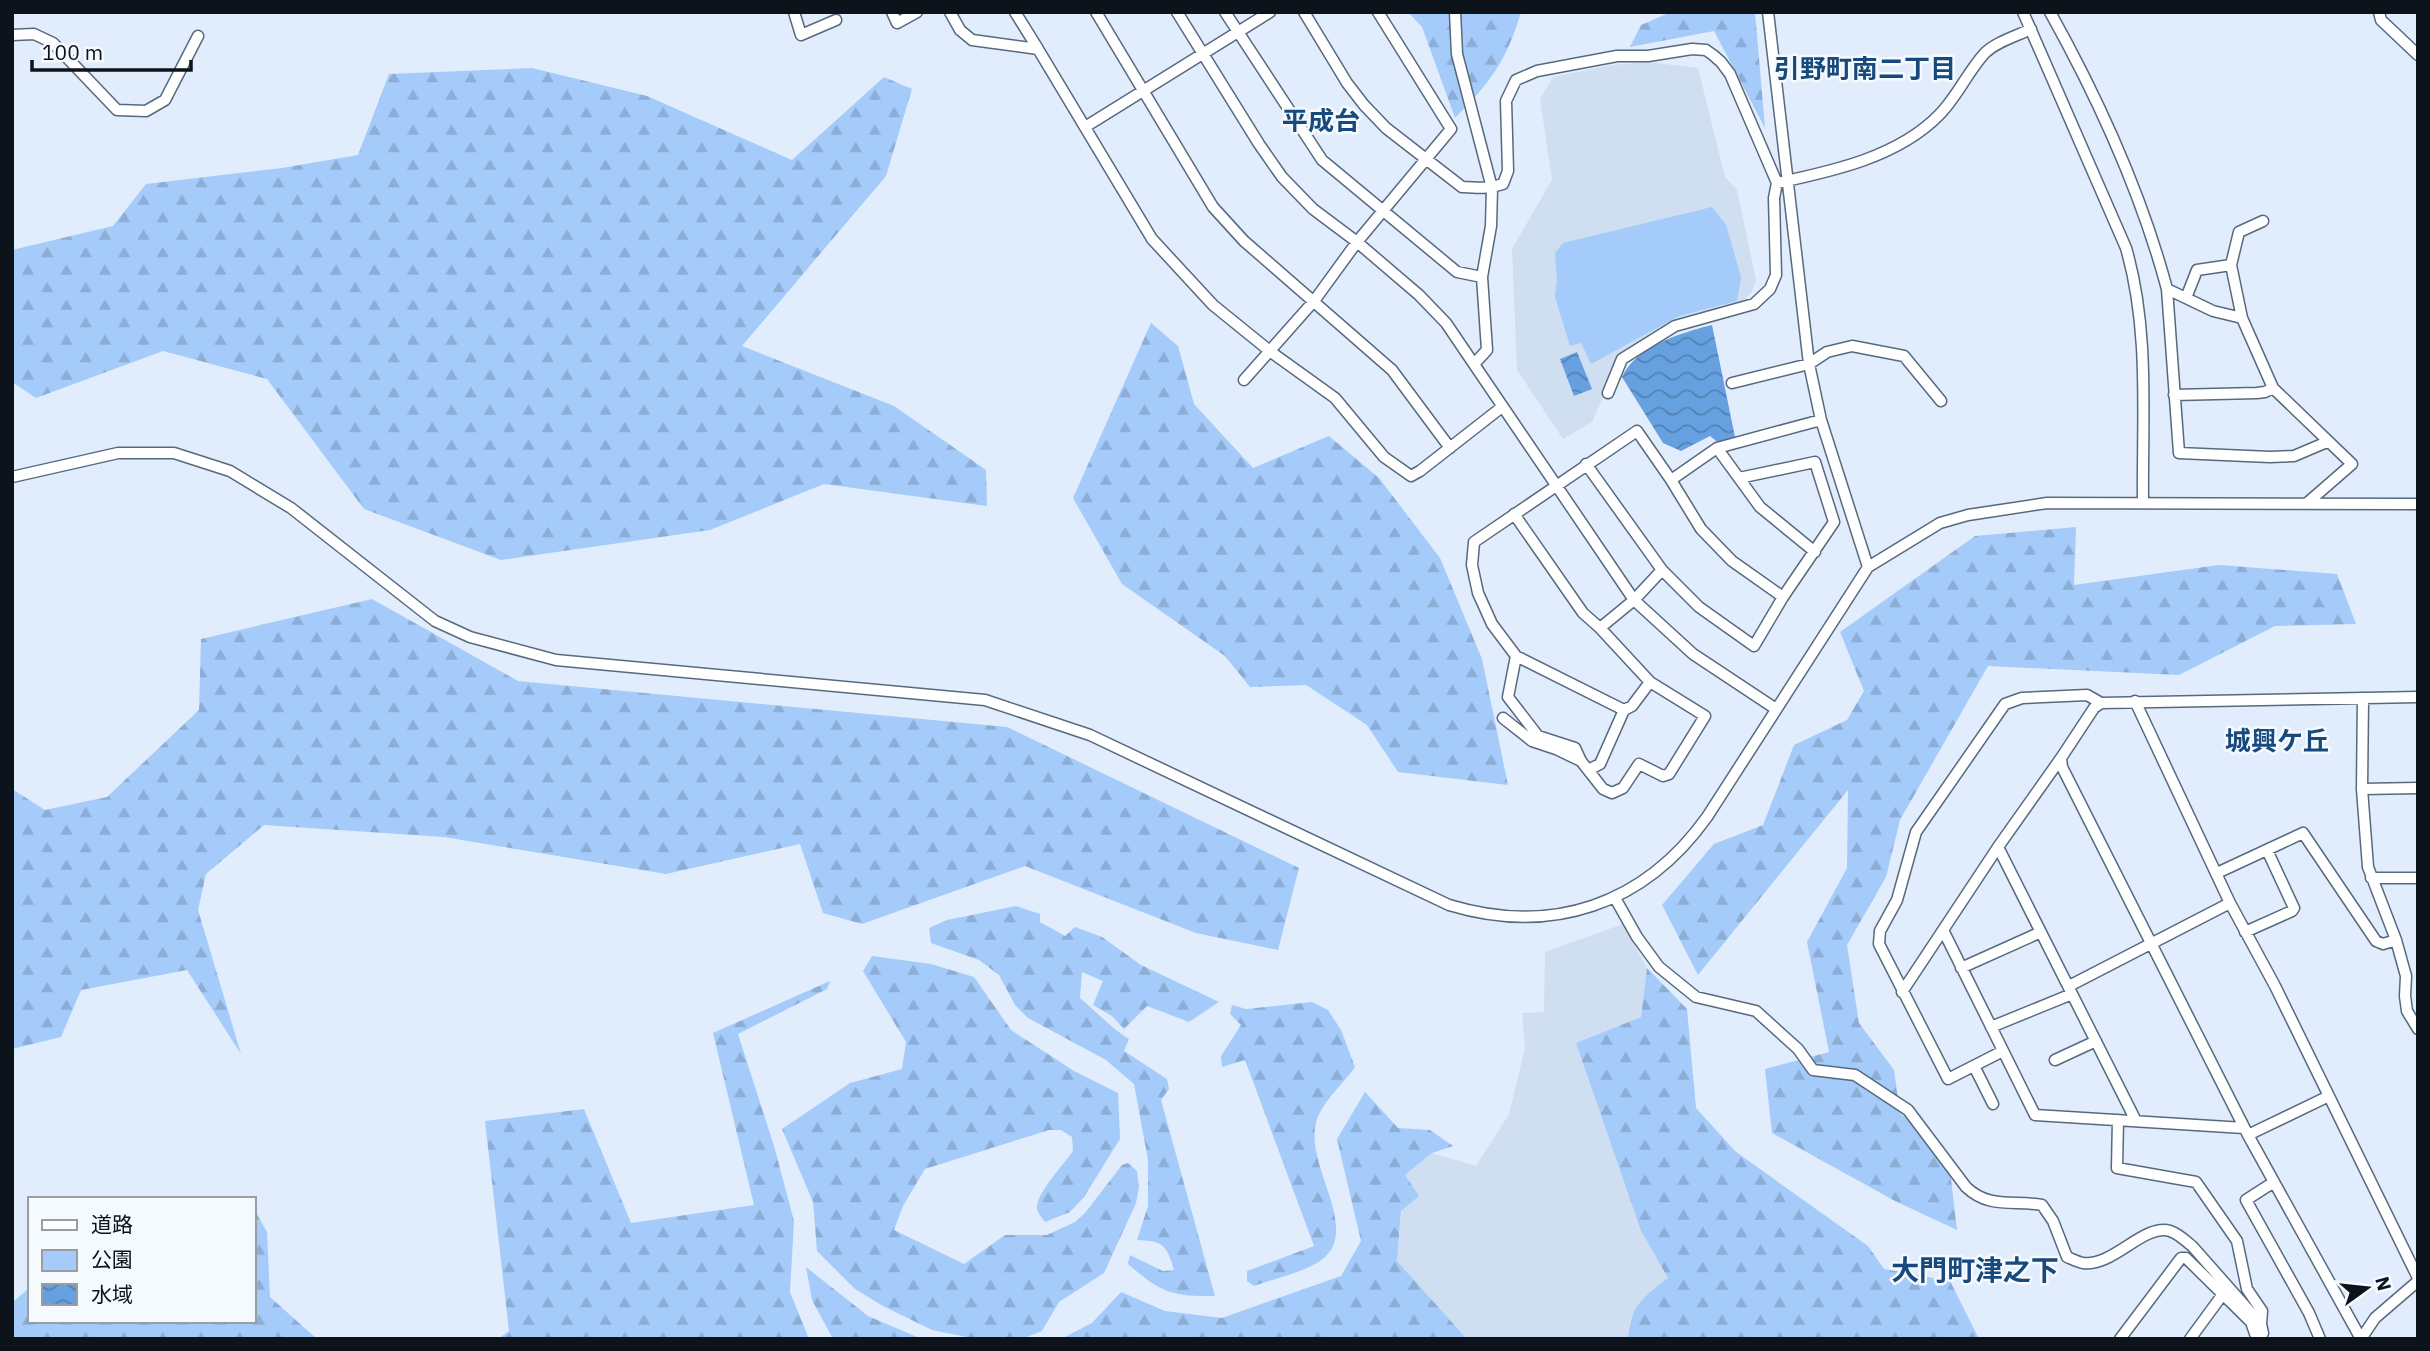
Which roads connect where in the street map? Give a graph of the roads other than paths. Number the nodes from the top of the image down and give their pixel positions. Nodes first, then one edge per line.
1 (794, 12) edge
2 (892, 12) edge
3 (917, 12) edge
4 (950, 12) edge
5 (1016, 12) edge
6 (1096, 12) edge
7 (1177, 12) edge
8 (1225, 12) edge
9 (1270, 12) edge
10 (1304, 12) edge
11 (1378, 12) edge
12 (1455, 12) edge
13 (1768, 12) edge
14 (2023, 12) edge
15 (2050, 12) edge
16 (2379, 12) edge
17 (836, 20) dead end
18 (2031, 29) junction
19 (1237, 32) junction
20 (12, 35) edge
21 (198, 36) dead end
22 (1038, 49) junction
23 (2417, 52) edge
24 (1202, 54) junction
25 (1144, 90) junction
26 (1085, 127) junction
27 (1425, 158) junction
28 (1782, 182) junction
29 (1492, 188) junction
30 (1383, 209) junction
31 (2263, 221) dead end
32 (1357, 242) junction
33 (2231, 265) junction
34 (1482, 277) junction
35 (2167, 289) junction
36 (2186, 298) junction
37 (1314, 301) junction
38 (2242, 318) junction
39 (1271, 352) junction
40 (1475, 363) junction
41 (1809, 364) junction
42 (1244, 380) dead end
43 (1732, 383) dead end
44 (2273, 387) junction
45 (1608, 393) dead end
46 (2174, 395) junction
47 (1941, 401) dead end
48 (1502, 407) junction
49 (1821, 420) junction
50 (2327, 442) junction
51 (1450, 448) junction
52 (1717, 448) junction
53 (1586, 464) junction
54 (12, 477) edge
55 (1739, 478) junction
56 (1671, 480) junction
57 (1556, 485) junction
58 (2143, 502) junction
59 (2306, 504) junction
60 (2418, 504) edge
61 (1514, 514) junction
62 (1815, 552) junction
63 (1868, 567) junction
64 (1662, 570) junction
65 (1783, 597) junction
66 (1634, 600) junction
67 (1600, 628) junction
68 (1516, 656) junction
69 (1650, 682) junction
70 (2418, 697) edge
71 (2363, 698) junction
72 (2135, 701) junction
73 (2102, 703) junction
74 (1776, 709) junction
75 (1624, 710) junction
76 (1503, 718) dead end
77 (2061, 758) junction
78 (1584, 766) junction
79 (2418, 788) edge
80 (2362, 789) junction
81 (1998, 847) junction
82 (2267, 850) junction
83 (2217, 873) junction
84 (2371, 878) junction
85 (2418, 878) edge
86 (1615, 898) junction
87 (2230, 903) junction
88 (1942, 930) junction
89 (2041, 932) junction
90 (2245, 933) junction
91 (2396, 940) junction
92 (2150, 944) junction
93 (2404, 967) junction
94 (2418, 967) edge
95 (1961, 968) junction
96 (2071, 990) junction
97 (1902, 992) junction
98 (1991, 1027) junction
99 (2418, 1029) edge
100 (2096, 1041) junction
101 (2003, 1051) junction
102 (2055, 1060) dead end
103 (1974, 1066) junction
104 (2329, 1096) junction
105 (1993, 1104) dead end
106 (2119, 1120) junction
107 (2136, 1121) junction
108 (2246, 1132) junction
109 (2274, 1182) junction
110 (2418, 1280) edge
111 (2224, 1294) junction
112 (2261, 1324) junction
113 (2120, 1339) edge
114 (2189, 1339) edge
115 (2259, 1339) edge
116 (2320, 1339) edge
117 (2361, 1339) edge

1 - 17 street
2 - 3 street
4 - 22 street
5 - 22 street
6 - 25 street
7 - 24 street
8 - 19 street
9 - 19 street
10 - 27 street
11 - 27 street
12 - 29 street
13 - 28 street
14 - 18 street
15 - 35 street
16 - 23 street
18 - 28 street
18 - 58 street
19 - 24 street
19 - 30 street
20 - 21 street
22 - 26 street
24 - 25 street
24 - 32 street
25 - 26 street
25 - 37 street
26 - 39 street
27 - 29 street
27 - 30 street
28 - 29 street
28 - 41 street
28 - 45 street
29 - 34 street
30 - 32 street
30 - 34 street
31 - 33 street
32 - 37 street
32 - 40 street
33 - 36 street
33 - 38 street
34 - 40 street
35 - 36 street
35 - 46 street
36 - 38 street
37 - 39 street
37 - 51 street
38 - 44 street
39 - 42 street
39 - 51 street
40 - 48 street
41 - 43 street
41 - 47 street
41 - 49 street
44 - 46 street
44 - 50 street
46 - 50 street
48 - 51 street
48 - 57 street
49 - 52 street
49 - 63 street
50 - 59 street
52 - 55 street
52 - 56 street
53 - 56 street
53 - 57 street
53 - 64 street
54 - 86 street
55 - 62 street
55 - 62 street
56 - 65 street
57 - 61 street
57 - 66 street
58 - 59 street
58 - 63 street
59 - 60 street
61 - 67 street
61 - 68 street
62 - 65 street
63 - 74 street
64 - 65 street
64 - 66 street
66 - 67 street
66 - 74 street
67 - 69 street
68 - 75 street
68 - 78 street
69 - 75 street
69 - 78 street
70 - 71 street
71 - 72 street
71 - 80 street
72 - 73 street
72 - 83 street
73 - 77 street
73 - 97 street
74 - 86 street
75 - 78 street
76 - 78 street
77 - 81 street
77 - 92 street
79 - 80 street
80 - 84 street
81 - 88 street
81 - 89 street
82 - 83 street
82 - 90 street
82 - 91 street
83 - 87 street
84 - 85 street
84 - 91 street
86 - 112 street
87 - 90 street
87 - 92 street
88 - 95 street
88 - 97 street
89 - 95 street
89 - 96 street
90 - 104 street
91 - 93 street
92 - 96 street
92 - 108 street
93 - 94 street
93 - 99 street
95 - 98 street
96 - 98 street
96 - 100 street
97 - 103 street
98 - 101 street
100 - 102 street
100 - 107 street
101 - 103 street
101 - 106 street
103 - 105 street
104 - 108 street
104 - 110 street
106 - 107 street
106 - 112 street
107 - 108 street
108 - 109 street
109 - 116 street
109 - 117 street
110 - 117 street
111 - 113 street
111 - 114 street
111 - 115 street
112 - 115 street

